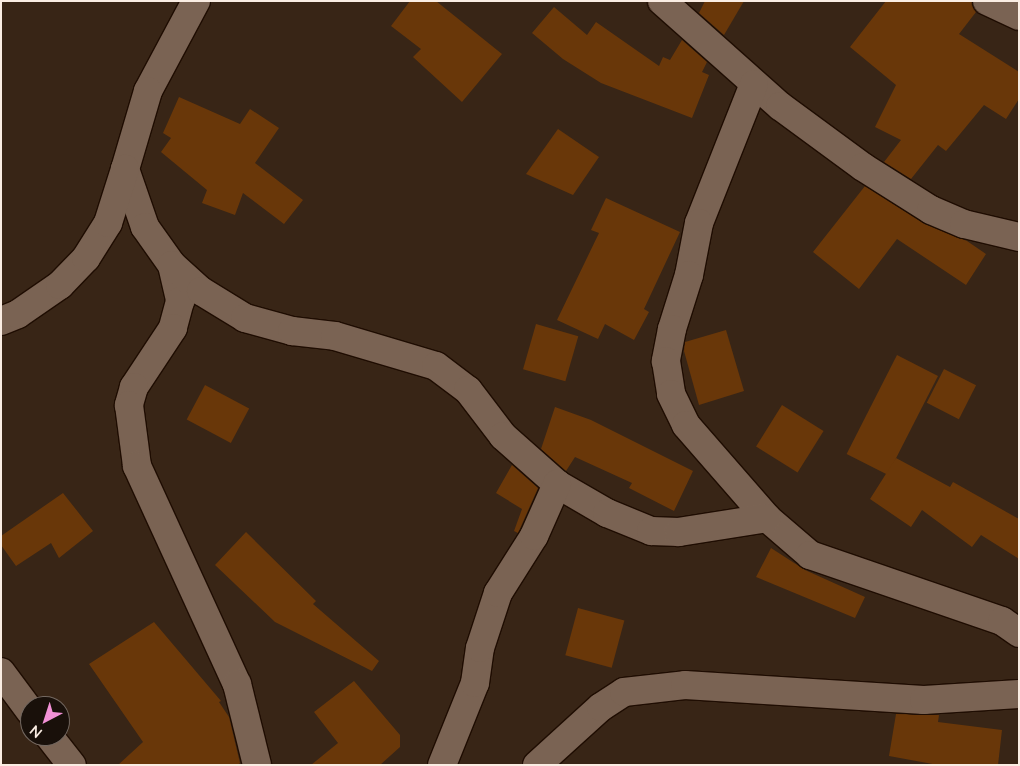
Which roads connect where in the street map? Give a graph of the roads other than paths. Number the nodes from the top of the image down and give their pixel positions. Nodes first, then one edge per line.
1 (196, 1) edge
2 (662, 1) edge
3 (987, 1) edge
4 (1019, 16) edge
5 (754, 84) junction
6 (125, 169) junction
7 (1019, 237) edge
8 (172, 265) junction
9 (1, 321) edge
10 (557, 484) junction
11 (767, 518) junction
12 (1019, 633) edge
13 (1, 672) edge
14 (1019, 694) edge
15 (20, 698) edge
16 (57, 746) edge
17 (72, 765) edge
18 (257, 765) edge
19 (442, 765) edge
20 (538, 765) edge

1 - 6 street
2 - 5 street
3 - 4 street
5 - 7 street
5 - 11 street
6 - 8 street
6 - 9 street
8 - 10 street
8 - 18 street
10 - 11 street
10 - 19 street
11 - 12 street
13 - 15 street
14 - 20 street
16 - 17 street

